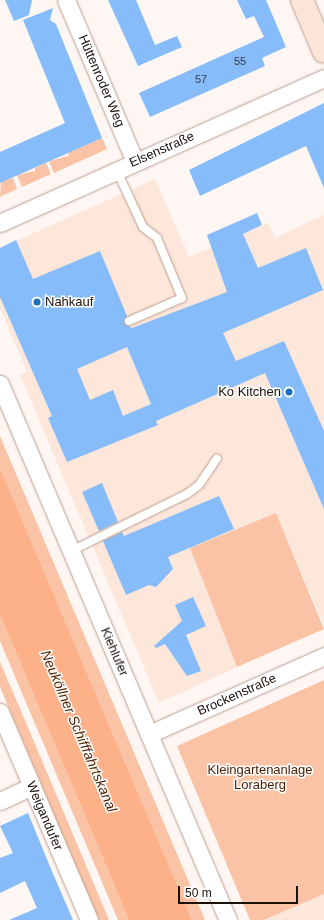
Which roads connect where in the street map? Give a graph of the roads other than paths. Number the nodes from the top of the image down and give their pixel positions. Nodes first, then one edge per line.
1 (66, 0) edge
2 (302, 0) edge
3 (324, 52) edge
4 (324, 78) edge
5 (135, 162) junction
6 (117, 171) junction
7 (0, 223) edge
8 (129, 321) dead end
9 (0, 384) edge
10 (217, 458) dead end
11 (71, 551) junction
12 (324, 656) edge
13 (0, 712) edge
14 (149, 734) junction
15 (32, 786) junction
16 (0, 801) edge
17 (89, 920) edge
18 (228, 920) edge

1 - 5 street, Hüttenroder Weg
2 - 3 street
4 - 5 street, Elsenstraße
5 - 6 street, Elsenstraße
6 - 7 street, Elsenstraße
6 - 8 lane
9 - 11 street, Kiehlufer
10 - 11 lane
11 - 14 street, Kiehlufer
12 - 14 street, Brockenstraße
13 - 15 street, Weigandufer
14 - 18 street, Kiehlufer
15 - 16 street
15 - 17 street, Weigandufer

